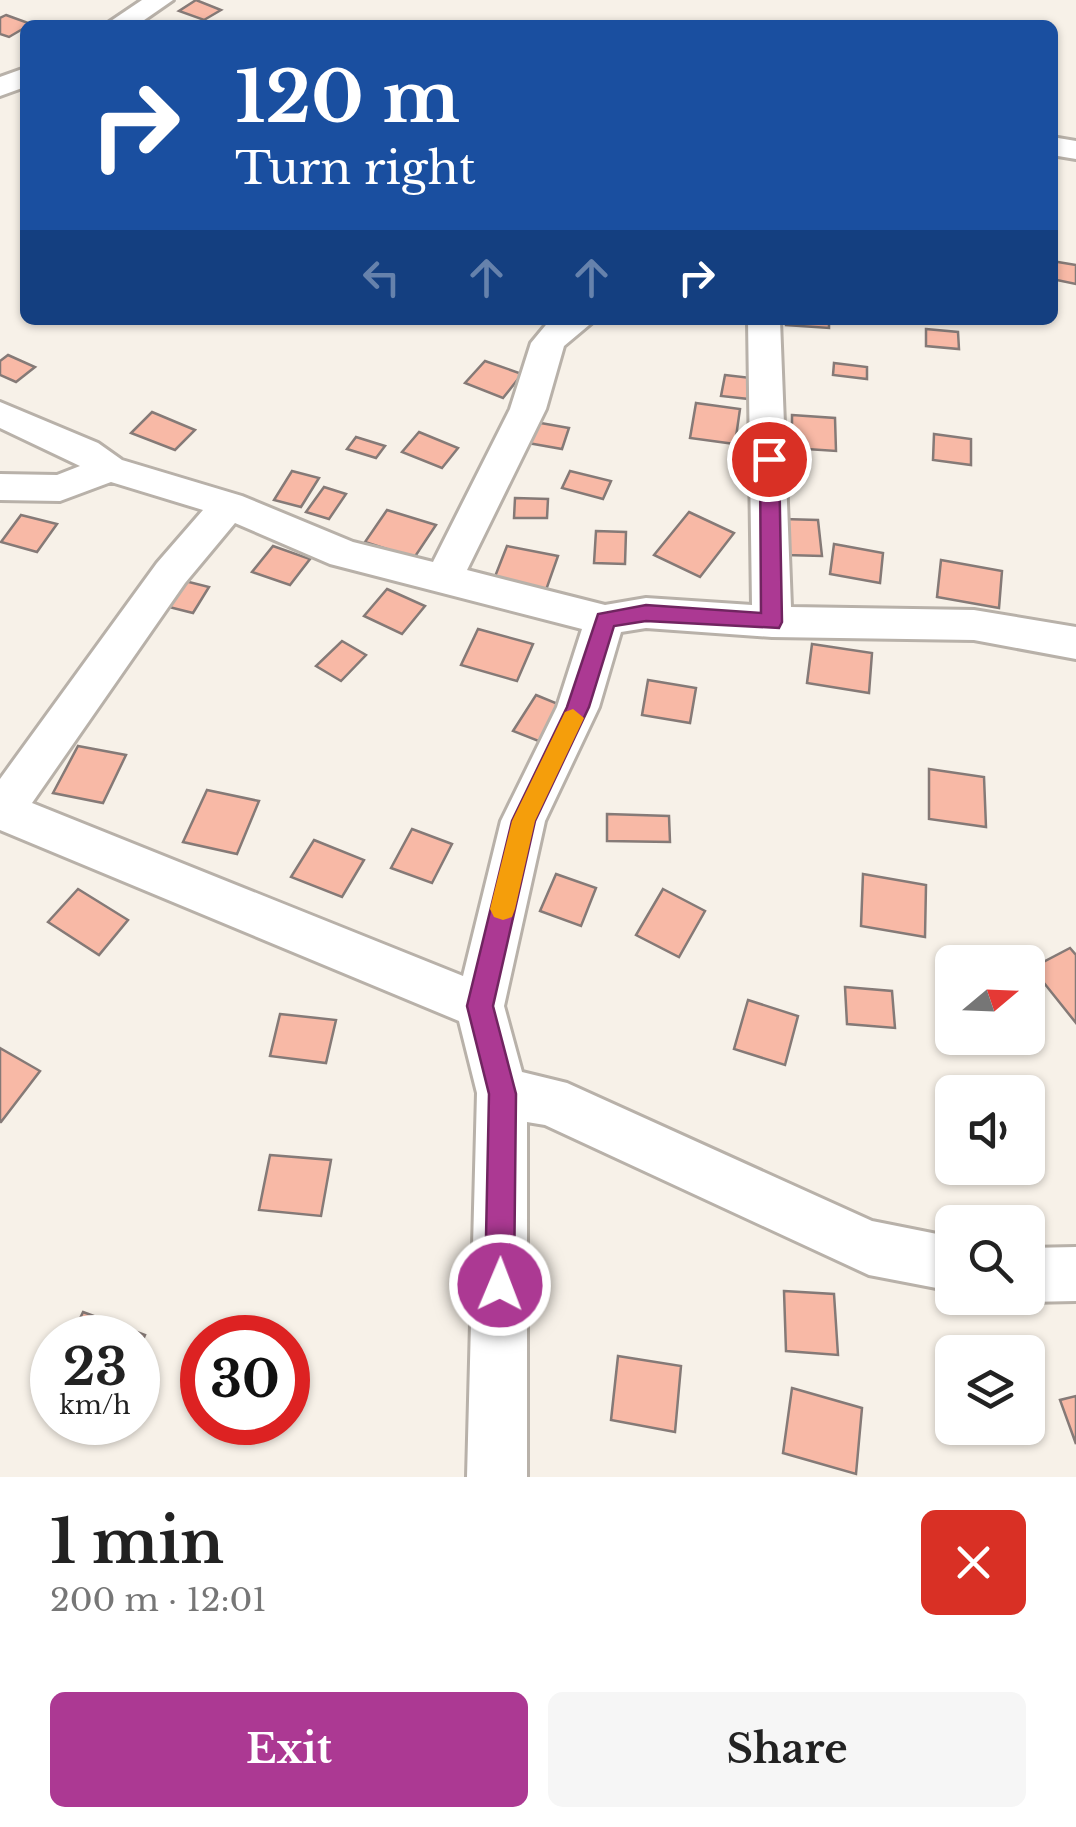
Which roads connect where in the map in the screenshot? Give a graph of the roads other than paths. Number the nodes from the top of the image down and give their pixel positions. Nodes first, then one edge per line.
1 (160, 0) edge
2 (126, 20) edge
3 (568, 325) edge
4 (764, 325) edge
5 (0, 414) edge
6 (108, 470) junction
7 (0, 486) edge
8 (230, 505) junction
9 (443, 580) junction
10 (606, 620) junction
11 (772, 622) junction
12 (1076, 643) edge
13 (1, 811) edge
14 (480, 1006) junction
15 (502, 1094) junction
16 (935, 1261) edge
17 (1076, 1274) edge
18 (1045, 1275) edge
19 (497, 1477) edge

1 - 2 street
3 - 9 street
4 - 11 street
5 - 6 street
6 - 7 street
6 - 8 street
8 - 9 street
8 - 13 street
9 - 10 street
10 - 11 street
10 - 14 street
11 - 12 street
13 - 14 street
14 - 15 street
15 - 16 street
15 - 19 street
17 - 18 street

